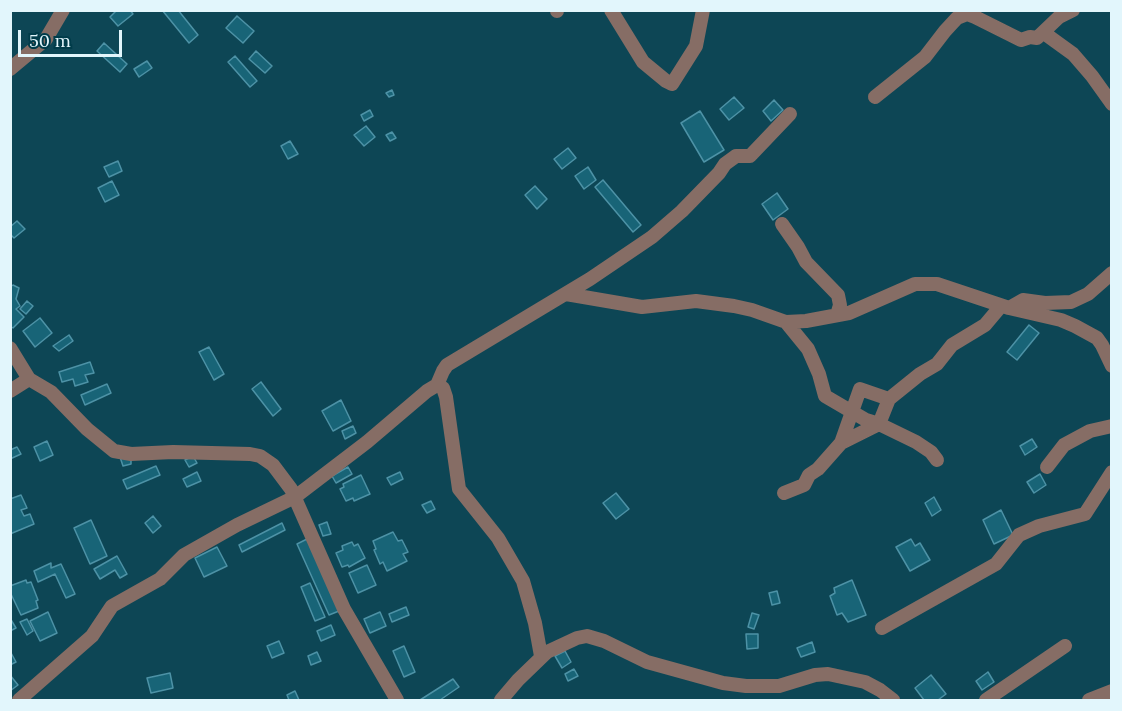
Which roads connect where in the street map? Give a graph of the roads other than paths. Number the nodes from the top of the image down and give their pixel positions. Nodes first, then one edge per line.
1 (63, 10) edge
2 (611, 10) edge
3 (703, 10) edge
4 (1073, 10) edge
5 (1044, 33) junction
6 (13, 63) edge
7 (875, 97) dead end
8 (1112, 104) edge
9 (790, 114) dead end
10 (782, 224) dead end
11 (1112, 273) edge
12 (566, 294) junction
13 (1005, 307) junction
14 (837, 315) junction
15 (806, 321) junction
16 (786, 322) junction
17 (796, 333) junction
18 (1107, 345) edge
19 (10, 348) edge
20 (1112, 366) edge
21 (29, 379) junction
22 (437, 385) junction
23 (10, 391) edge
24 (889, 399) junction
25 (851, 411) junction
26 (879, 424) junction
27 (1112, 426) edge
28 (841, 443) junction
29 (938, 460) dead end
30 (1047, 467) dead end
31 (1112, 472) edge
32 (783, 493) dead end
33 (295, 497) junction
34 (882, 628) dead end
35 (1065, 646) dead end
36 (541, 656) junction
37 (1112, 691) edge
38 (19, 700) edge
39 (397, 700) edge
40 (501, 700) edge
41 (893, 700) edge
42 (986, 700) edge
43 (1089, 700) edge

1 - 6 street
2 - 3 street
4 - 5 street
5 - 7 street
5 - 8 street
9 - 12 street
10 - 14 street
11 - 13 street
12 - 16 street
12 - 22 street
13 - 14 street
13 - 18 street
13 - 24 street
14 - 15 street
15 - 16 street
15 - 17 street
16 - 17 street
17 - 25 street
18 - 20 street
19 - 21 street
21 - 23 street
21 - 33 street
22 - 33 street
22 - 36 street
24 - 25 street
24 - 26 street
25 - 26 street
25 - 28 street
26 - 28 street
26 - 29 street
27 - 30 street
28 - 32 street
31 - 34 street
33 - 38 street
33 - 39 street
35 - 42 street
36 - 40 street
36 - 41 street
37 - 43 street

